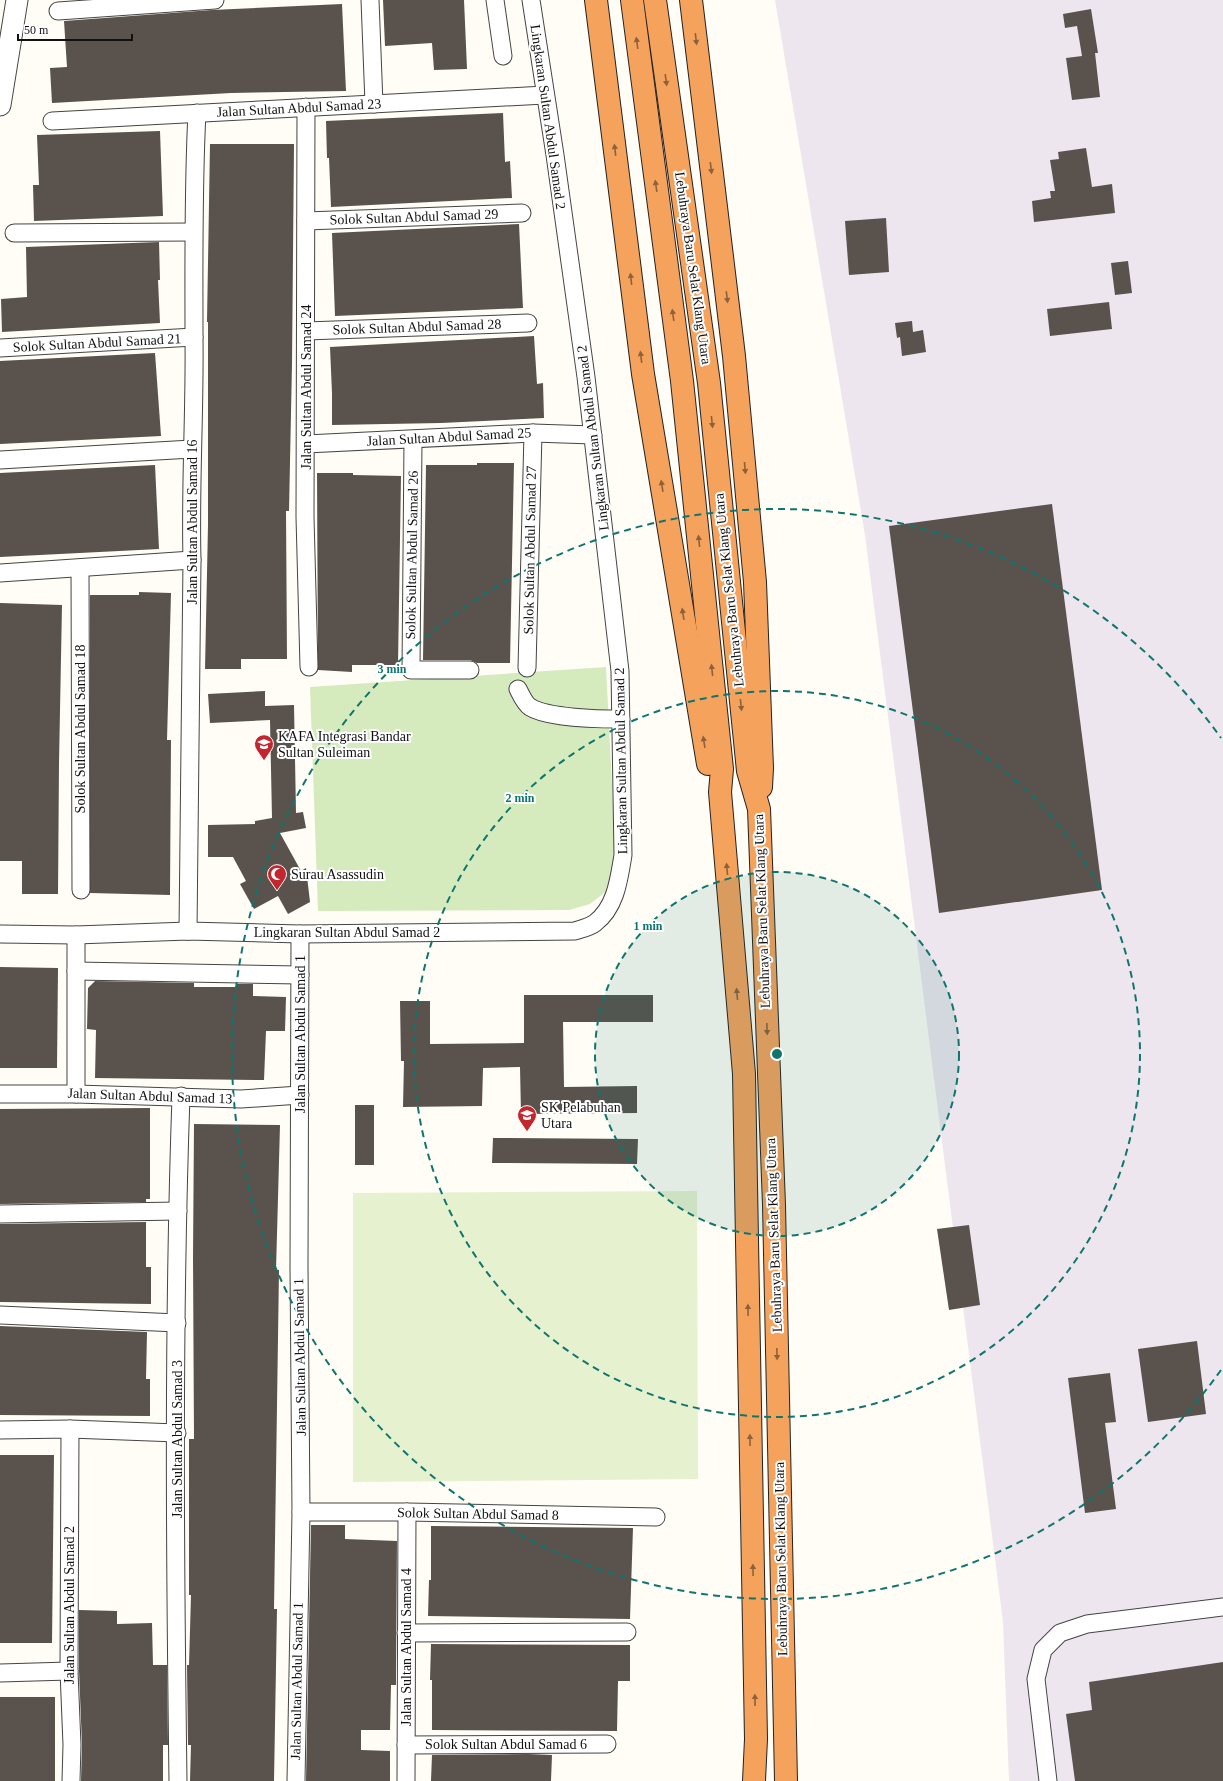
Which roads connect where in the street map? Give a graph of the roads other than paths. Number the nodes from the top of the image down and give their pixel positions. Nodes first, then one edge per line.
1 (17, 0) edge
2 (215, 0) edge
3 (370, 0) edge
4 (495, 0) edge
5 (531, 0) edge
6 (596, 0) edge
7 (632, 0) edge
8 (655, 0) edge
9 (691, 0) edge
10 (58, 11) dead end
11 (503, 56) dead end
12 (545, 95) junction
13 (374, 104) junction
14 (0, 105) edge
15 (306, 107) junction
16 (197, 113) junction
17 (52, 121) dead end
18 (522, 213) dead end
19 (306, 221) junction
20 (193, 232) junction
21 (14, 233) dead end
22 (528, 323) dead end
23 (306, 331) junction
24 (194, 337) junction
25 (0, 348) edge
26 (533, 433) junction
27 (593, 435) junction
28 (414, 440) junction
29 (306, 444) junction
30 (192, 449) junction
31 (0, 460) edge
32 (192, 560) junction
33 (80, 568) junction
34 (0, 573) edge
35 (309, 667) dead end
36 (527, 668) dead end
37 (470, 670) dead end
38 (518, 689) dead end
39 (621, 719) junction
40 (720, 792) junction
41 (759, 809) junction
42 (81, 890) dead end
43 (188, 931) junction
44 (0, 934) edge
45 (300, 934) junction
46 (76, 935) junction
47 (76, 971) junction
48 (300, 975) junction
49 (0, 1094) edge
50 (76, 1094) junction
51 (300, 1094) junction
52 (182, 1096) junction
53 (178, 1211) junction
54 (0, 1214) edge
55 (0, 1315) edge
56 (177, 1323) junction
57 (70, 1429) junction
58 (0, 1430) edge
59 (176, 1432) junction
60 (301, 1512) junction
61 (406, 1512) junction
62 (656, 1516) dead end
63 (1223, 1607) edge
64 (627, 1632) dead end
65 (406, 1634) junction
66 (69, 1671) junction
67 (0, 1673) edge
68 (756, 1739) junction
69 (607, 1744) dead end
70 (406, 1745) junction
71 (71, 1781) edge
72 (178, 1781) edge
73 (296, 1781) edge
74 (406, 1781) edge
75 (744, 1781) edge
76 (754, 1781) edge
77 (786, 1781) edge
78 (1048, 1781) edge

1 - 14 street
2 - 10 street
3 - 13 street
4 - 11 street
5 - 12 street, Lingkaran Sultan Abdul Samad 2
40 -> 6 highway
40 -> 7 highway, Lebuhraya Baru Selat Klang Utara
8 -> 41 highway, Lebuhraya Baru Selat Klang Utara
9 -> 41 highway
12 - 13 street, Jalan Sultan Abdul Samad 23
12 - 27 street, Lingkaran Sultan Abdul Samad 2
13 - 15 street, Jalan Sultan Abdul Samad 23
15 - 16 street, Jalan Sultan Abdul Samad 23
15 - 19 street, Jalan Sultan Abdul Samad 24
16 - 17 street, Jalan Sultan Abdul Samad 23
16 - 20 street, Jalan Sultan Abdul Samad 16
18 - 19 street, Solok Sultan Abdul Samad 29
19 - 23 street, Jalan Sultan Abdul Samad 24
20 - 21 street
20 - 24 street, Jalan Sultan Abdul Samad 16
22 - 23 street, Solok Sultan Abdul Samad 28
23 - 29 street, Jalan Sultan Abdul Samad 24
24 - 25 street, Solok Sultan Abdul Samad 21
24 - 30 street, Jalan Sultan Abdul Samad 16
26 - 27 street, Jalan Sultan Abdul Samad 25
26 - 28 street, Jalan Sultan Abdul Samad 25
26 - 36 street, Solok Sultan Abdul Samad 27
27 - 39 street, Lingkaran Sultan Abdul Samad 2
28 - 29 street, Jalan Sultan Abdul Samad 25
28 - 37 street, Solok Sultan Abdul Samad 26
29 - 35 street, Jalan Sultan Abdul Samad 24
30 - 31 street
30 - 32 street, Jalan Sultan Abdul Samad 16
32 - 33 street
32 - 43 street, Jalan Sultan Abdul Samad 16
33 - 34 street
33 - 42 street, Solok Sultan Abdul Samad 18
38 - 39 street
39 - 45 street, Lingkaran Sultan Abdul Samad 2
68 -> 40 highway, Lebuhraya Baru Selat Klang Utara
41 -> 77 highway, Lebuhraya Baru Selat Klang Utara
43 - 45 street, Lingkaran Sultan Abdul Samad 2
43 - 46 street, Lingkaran Sultan Abdul Samad 2
44 - 46 street, Lingkaran Sultan Abdul Samad 2
45 - 48 street, Jalan Sultan Abdul Samad 1
46 - 47 street
47 - 48 street
47 - 50 street
48 - 51 street, Jalan Sultan Abdul Samad 1
49 - 50 street, Jalan Sultan Abdul Samad 13
50 - 52 street, Jalan Sultan Abdul Samad 13
51 - 52 street, Jalan Sultan Abdul Samad 13
51 - 60 street, Jalan Sultan Abdul Samad 1
52 - 53 street, Jalan Sultan Abdul Samad 3
53 - 54 street
53 - 56 street, Jalan Sultan Abdul Samad 3
55 - 56 street
56 - 59 street, Jalan Sultan Abdul Samad 3
57 - 58 street
57 - 59 street
57 - 66 street, Jalan Sultan Abdul Samad 2
59 - 72 street, Jalan Sultan Abdul Samad 3
60 - 61 street, Solok Sultan Abdul Samad 8
60 - 73 street, Jalan Sultan Abdul Samad 1
61 - 62 street, Solok Sultan Abdul Samad 8
61 - 65 street, Jalan Sultan Abdul Samad 4
63 - 78 street
64 - 65 street
65 - 70 street, Jalan Sultan Abdul Samad 4
66 - 67 street
66 - 71 street, Jalan Sultan Abdul Samad 2
68 - 75 highway
68 - 76 highway, Lebuhraya Baru Selat Klang Utara
69 - 70 street, Solok Sultan Abdul Samad 6
70 - 74 street, Jalan Sultan Abdul Samad 4

